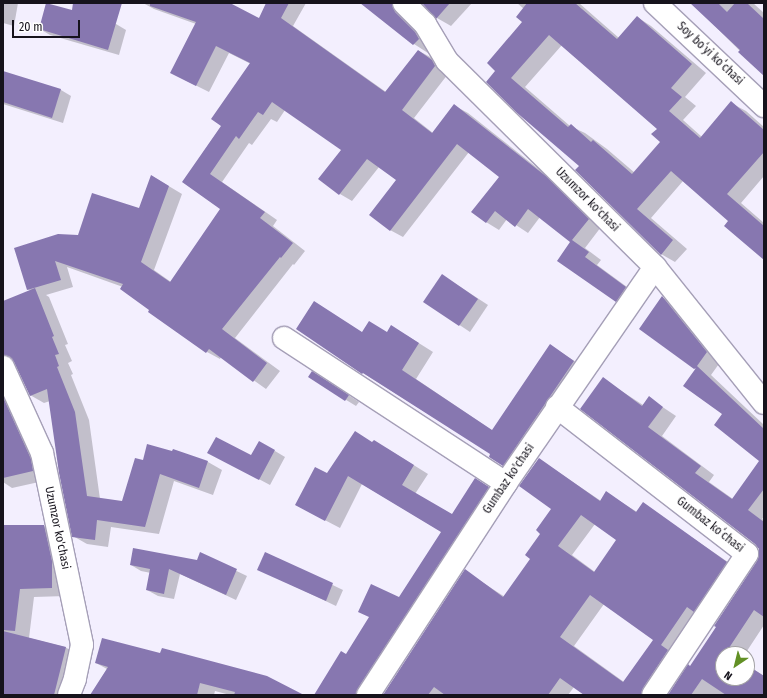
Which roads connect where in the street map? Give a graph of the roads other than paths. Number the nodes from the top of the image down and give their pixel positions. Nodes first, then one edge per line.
1 (404, 3) edge
2 (656, 3) edge
3 (764, 106) edge
4 (655, 267) junction
5 (284, 338) dead end
6 (3, 368) edge
7 (764, 403) edge
8 (557, 407) junction
9 (506, 483) junction
10 (69, 695) edge
11 (368, 695) edge
12 (652, 695) edge

1 - 4 street, Uzumzor ko'chasi
2 - 3 street, Soy boʻyi koʻchasi
4 - 7 street, Uzumzor ko'chasi
4 - 8 street, Gumbaz ko'chasi
5 - 9 street
6 - 10 street, Uzumzor ko'chasi
8 - 9 street, Gumbaz ko'chasi
8 - 12 street, Gumbaz koʻchasi
9 - 11 street, Gumbaz ko'chasi

